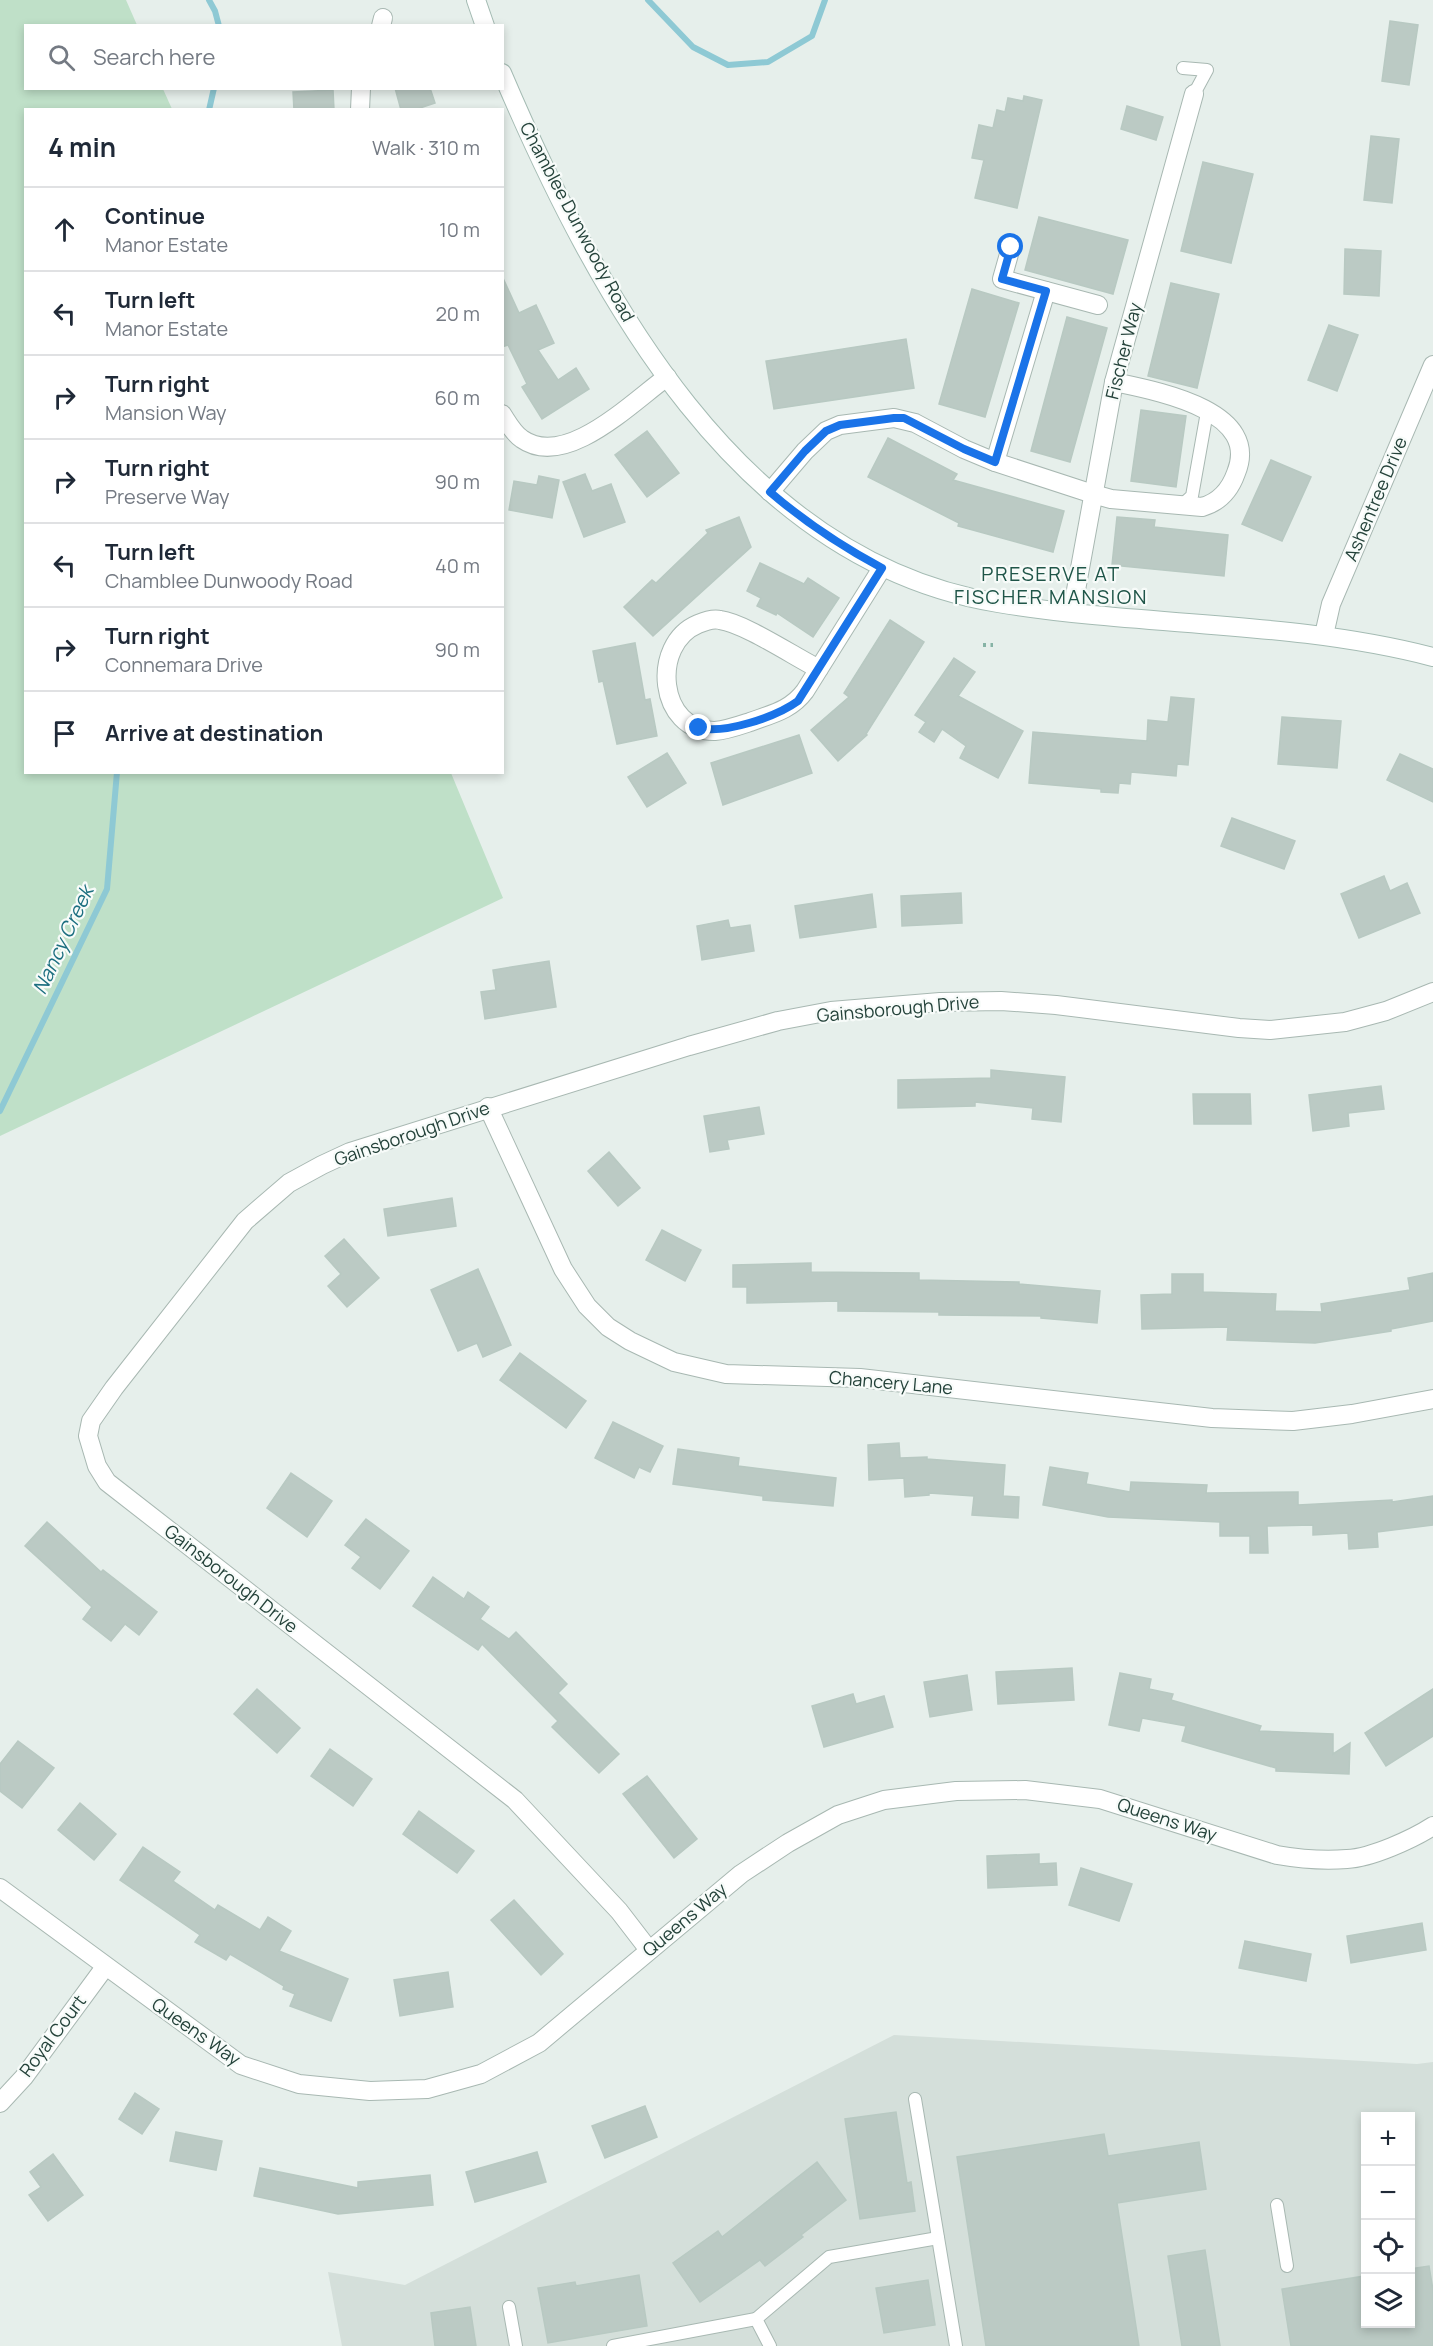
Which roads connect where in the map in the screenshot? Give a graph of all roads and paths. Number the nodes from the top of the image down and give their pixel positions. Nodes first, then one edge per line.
1 (476, 0) edge
2 (484, 24) edge
3 (1182, 68) dead end
4 (504, 77) edge
5 (361, 90) edge
6 (1194, 94) joint
7 (360, 108) edge
8 (1011, 247) dead end
9 (1046, 291) junction
10 (1098, 305) dead end
11 (1433, 365) edge
12 (667, 377) junction
13 (1114, 381) junction
14 (1208, 412) junction
15 (504, 417) edge
16 (995, 462) junction
17 (770, 492) junction
18 (1093, 494) junction
19 (1180, 506) junction
20 (882, 568) junction
21 (1072, 612) junction
22 (1324, 635) junction
23 (983, 645) dead end
24 (993, 645) dead end
25 (1433, 657) edge
26 (819, 669) junction
27 (1433, 992) edge
28 (488, 1107) junction
29 (1433, 1399) edge
30 (1433, 1826) edge
31 (0, 1888) edge
32 (649, 1950) junction
33 (105, 1967) junction
34 (915, 2099) dead end
35 (0, 2103) edge
36 (1277, 2205) dead end
37 (938, 2238) junction
38 (1287, 2266) dead end
39 (509, 2307) dead end
40 (756, 2319) junction
41 (516, 2346) edge
42 (613, 2346) edge
43 (770, 2346) edge
44 (956, 2346) edge

1 - 2 street
3 - 6 lane
4 - 12 street, Chamblee Dunwoody Road
5 - 7 street
6 - 13 street, Fischer Way
8 - 9 street
9 - 10 street
9 - 16 street
11 - 22 street, Ashentree Drive
12 - 15 street
12 - 17 street, Chamblee Dunwoody Road
13 - 14 street
13 - 18 street, Fischer Way
14 - 19 lane
14 - 19 street
16 - 17 street
16 - 18 street
17 - 20 street, Chamblee Dunwoody Road
18 - 19 street
18 - 21 street, Fischer Way
20 - 21 street, Chamblee Dunwoody Road
20 - 26 street
21 - 22 street, Chamblee Dunwoody Road
22 - 25 street, Chamblee Dunwoody Road
23 - 24 path
26 - 26 street
27 - 28 street, Gainsborough Drive
28 - 29 street, Chancery Lane
28 - 32 street, Gainsborough Drive
30 - 32 street, Queens Way
31 - 33 street, Queens Way
32 - 33 street, Queens Way
33 - 35 street, Royal Court
34 - 37 lane
36 - 38 lane
37 - 40 lane
37 - 44 lane
39 - 41 lane
40 - 42 lane
40 - 43 lane

